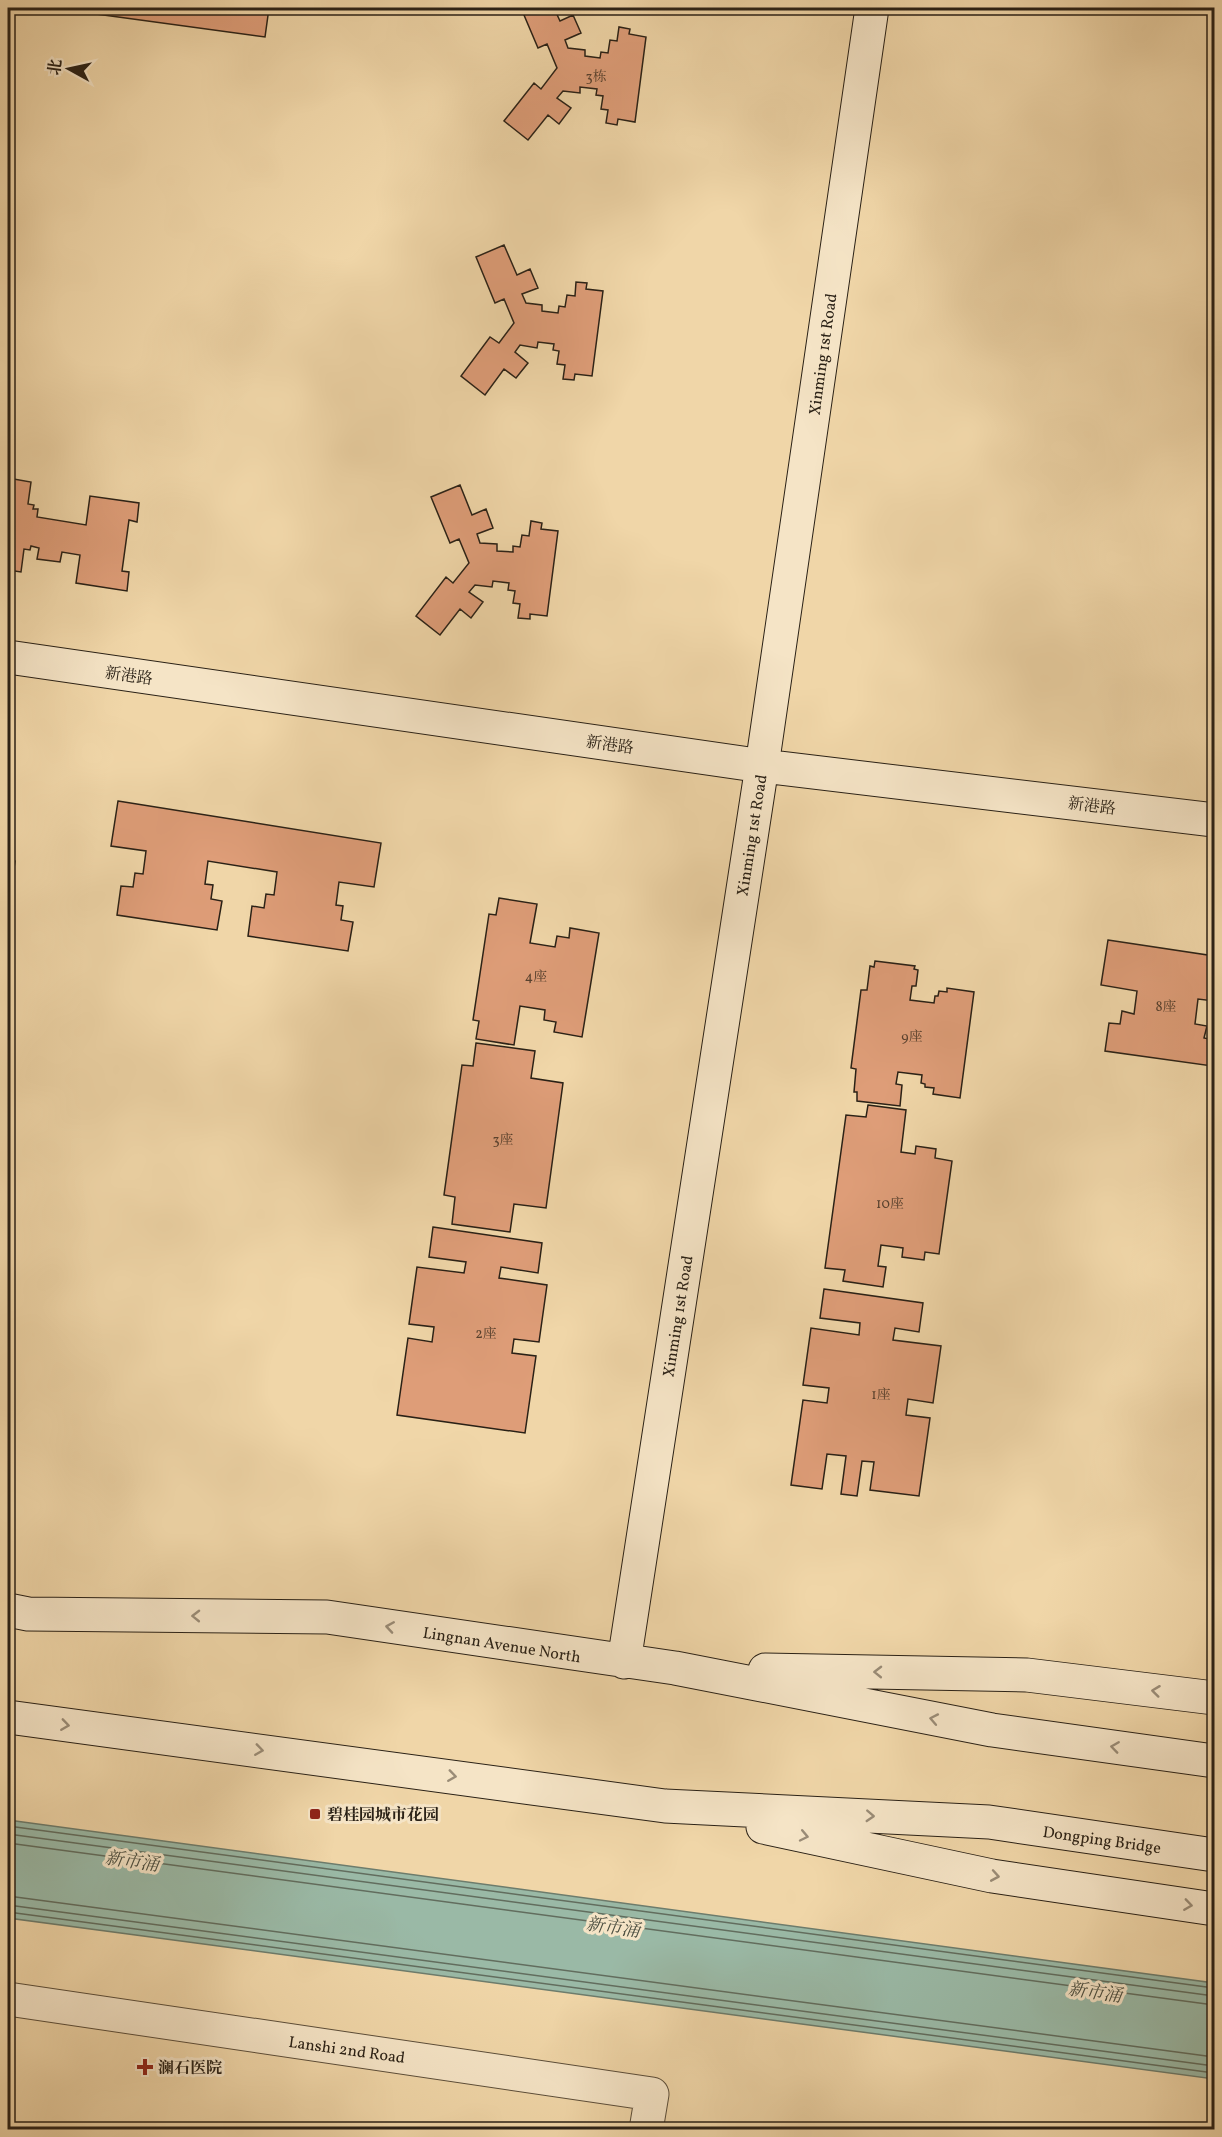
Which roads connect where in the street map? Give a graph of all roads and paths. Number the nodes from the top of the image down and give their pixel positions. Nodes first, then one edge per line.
1 (872, 8) edge
2 (8, 657) edge
3 (762, 766) junction
4 (1215, 820) edge
5 (14, 1607) edge
6 (624, 1662) junction
7 (675, 1668) junction
8 (1215, 1698) edge
9 (8, 1717) edge
10 (1215, 1761) edge
11 (664, 1806) junction
12 (1215, 1855) edge
13 (1215, 1909) edge
14 (8, 1999) edge
15 (646, 2130) edge

1 - 3 street, Xinming 1st Road
2 - 3 street, 新港路
3 - 4 street, 新港路
3 - 6 street, Xinming 1st Road
6 -> 5 street, Lingnan Avenue North
6 - 7 street, Lingnan Avenue North
8 -> 7 street
10 -> 7 street, Lingnan Avenue North
9 -> 11 street
11 -> 12 street, Dongping Bridge
11 -> 13 street
14 - 15 street, Lanshi 2nd Road

